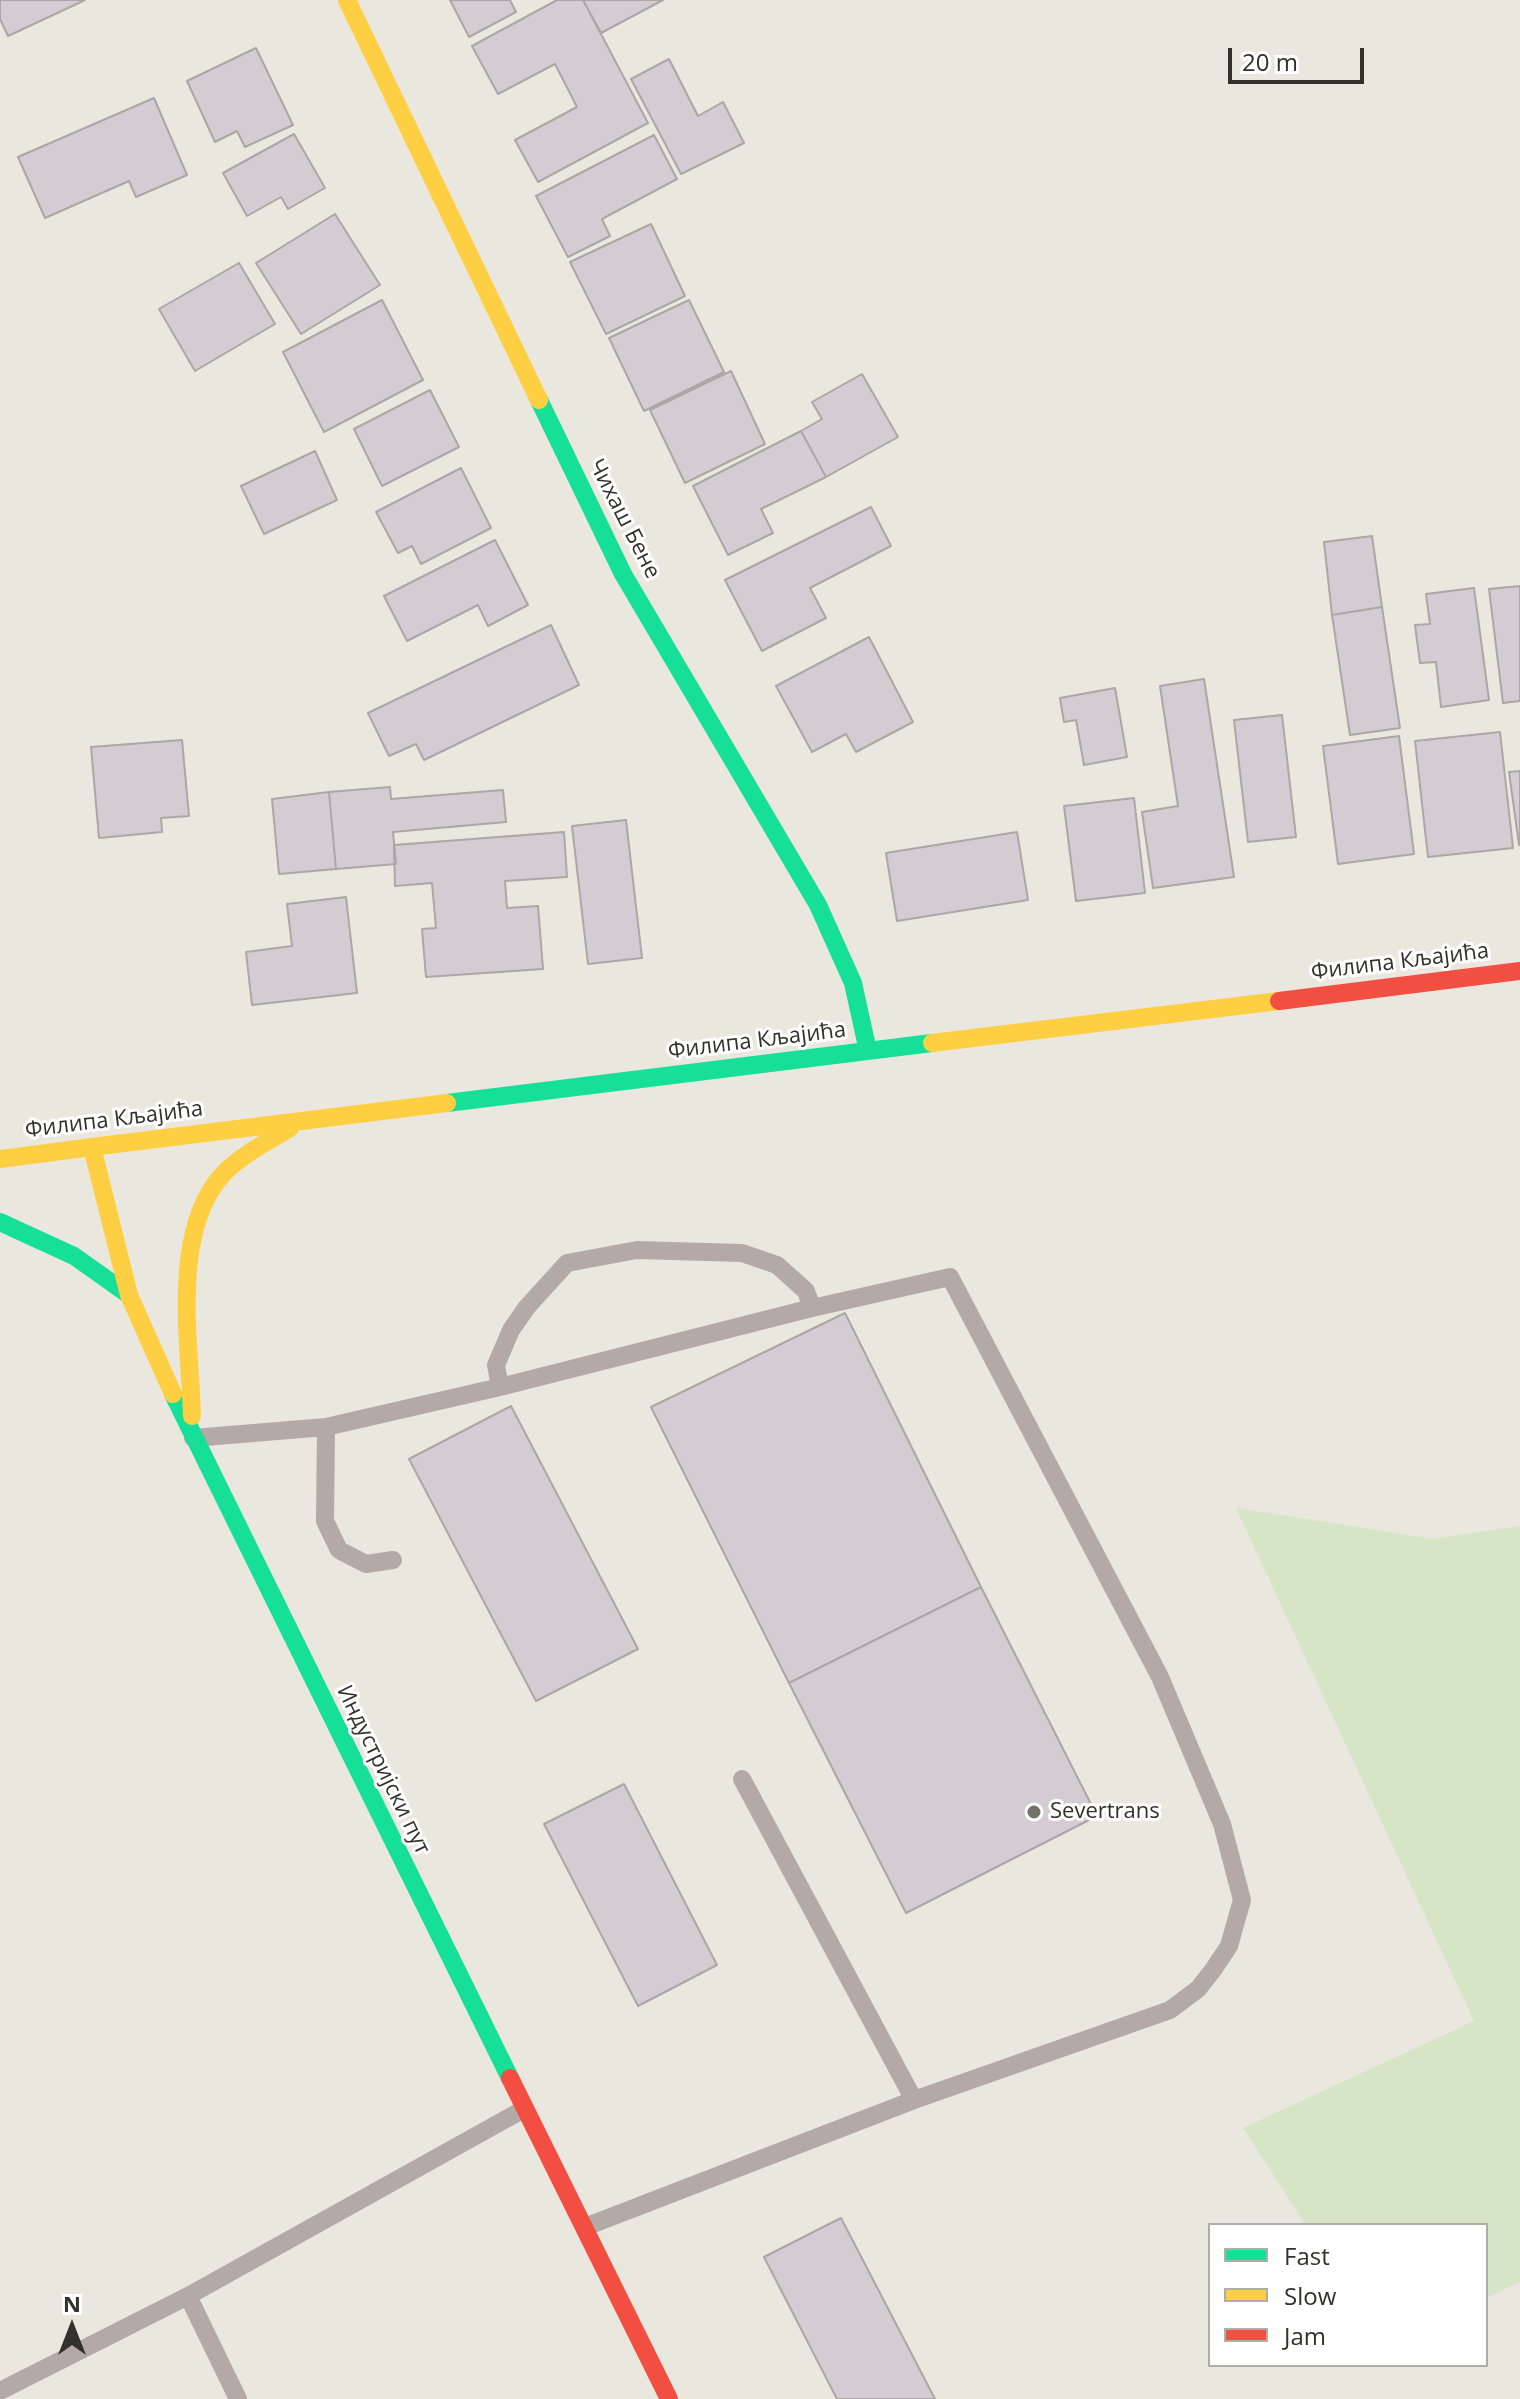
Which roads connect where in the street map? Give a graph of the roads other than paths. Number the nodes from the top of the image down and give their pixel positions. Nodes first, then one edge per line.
1 (347, 0) edge
2 (1520, 971) edge
3 (868, 1051) junction
4 (302, 1120) junction
5 (92, 1147) junction
6 (0, 1159) edge
7 (0, 1222) edge
8 (129, 1295) junction
9 (812, 1308) junction
10 (500, 1387) junction
11 (326, 1427) junction
12 (193, 1438) junction
13 (393, 1560) dead end
14 (742, 1779) dead end
15 (914, 2100) junction
16 (524, 2109) junction
17 (585, 2227) junction
18 (188, 2296) junction
19 (0, 2391) edge
20 (238, 2399) edge
21 (669, 2399) edge

1 - 3 main road, Чихаш Бене
2 - 3 main road, Филипа Кљајића
3 - 4 main road, Филипа Кљајића
4 - 5 main road, Филипа Кљајића
4 - 12 main road
5 - 6 main road, Филипа Кљајића
5 - 8 main road, Индустријски пут
7 - 8 main road
8 - 12 main road, Индустријски пут
9 - 10 lane
9 - 10 lane
9 - 15 lane
10 - 11 lane
11 - 12 lane
11 - 13 lane
12 - 16 main road, Индустријски пут
14 - 15 lane
15 - 17 lane
16 - 17 main road, Индустријски пут
16 - 18 lane
17 - 21 main road, Индустријски пут
18 - 19 lane
18 - 20 lane

